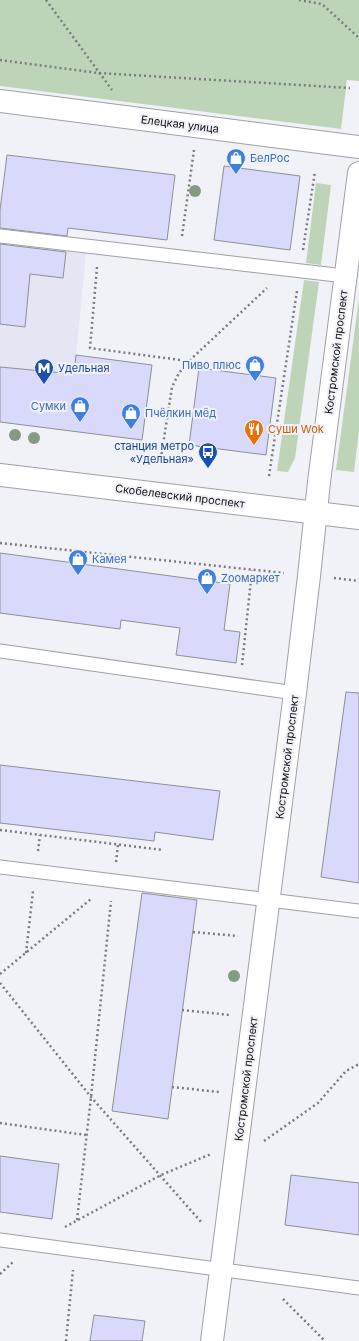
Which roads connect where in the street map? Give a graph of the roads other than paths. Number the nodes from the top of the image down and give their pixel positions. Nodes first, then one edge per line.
1 (0, 101) edge
2 (359, 147) edge
3 (359, 173) edge
4 (0, 236) edge
5 (345, 276) junction
6 (0, 475) edge
7 (316, 512) junction
8 (359, 518) edge
9 (0, 651) edge
10 (295, 693) junction
11 (0, 867) edge
12 (269, 900) junction
13 (359, 911) edge
14 (0, 1240) edge
15 (221, 1270) junction
16 (359, 1288) edge
17 (212, 1341) edge

1 - 2 street, Елецкая улица
3 - 5 street, Костромской проспект
4 - 5 lane
5 - 7 street, Костромской проспект
6 - 7 street, Скобелевский проспект
7 - 8 street, Скобелевский проспект
7 - 10 street, Костромской проспект
9 - 10 lane
10 - 12 street, Костромской проспект
11 - 12 lane
12 - 13 lane
12 - 15 street, Костромской проспект
14 - 15 lane
15 - 16 lane
15 - 17 street, Костромской проспект

